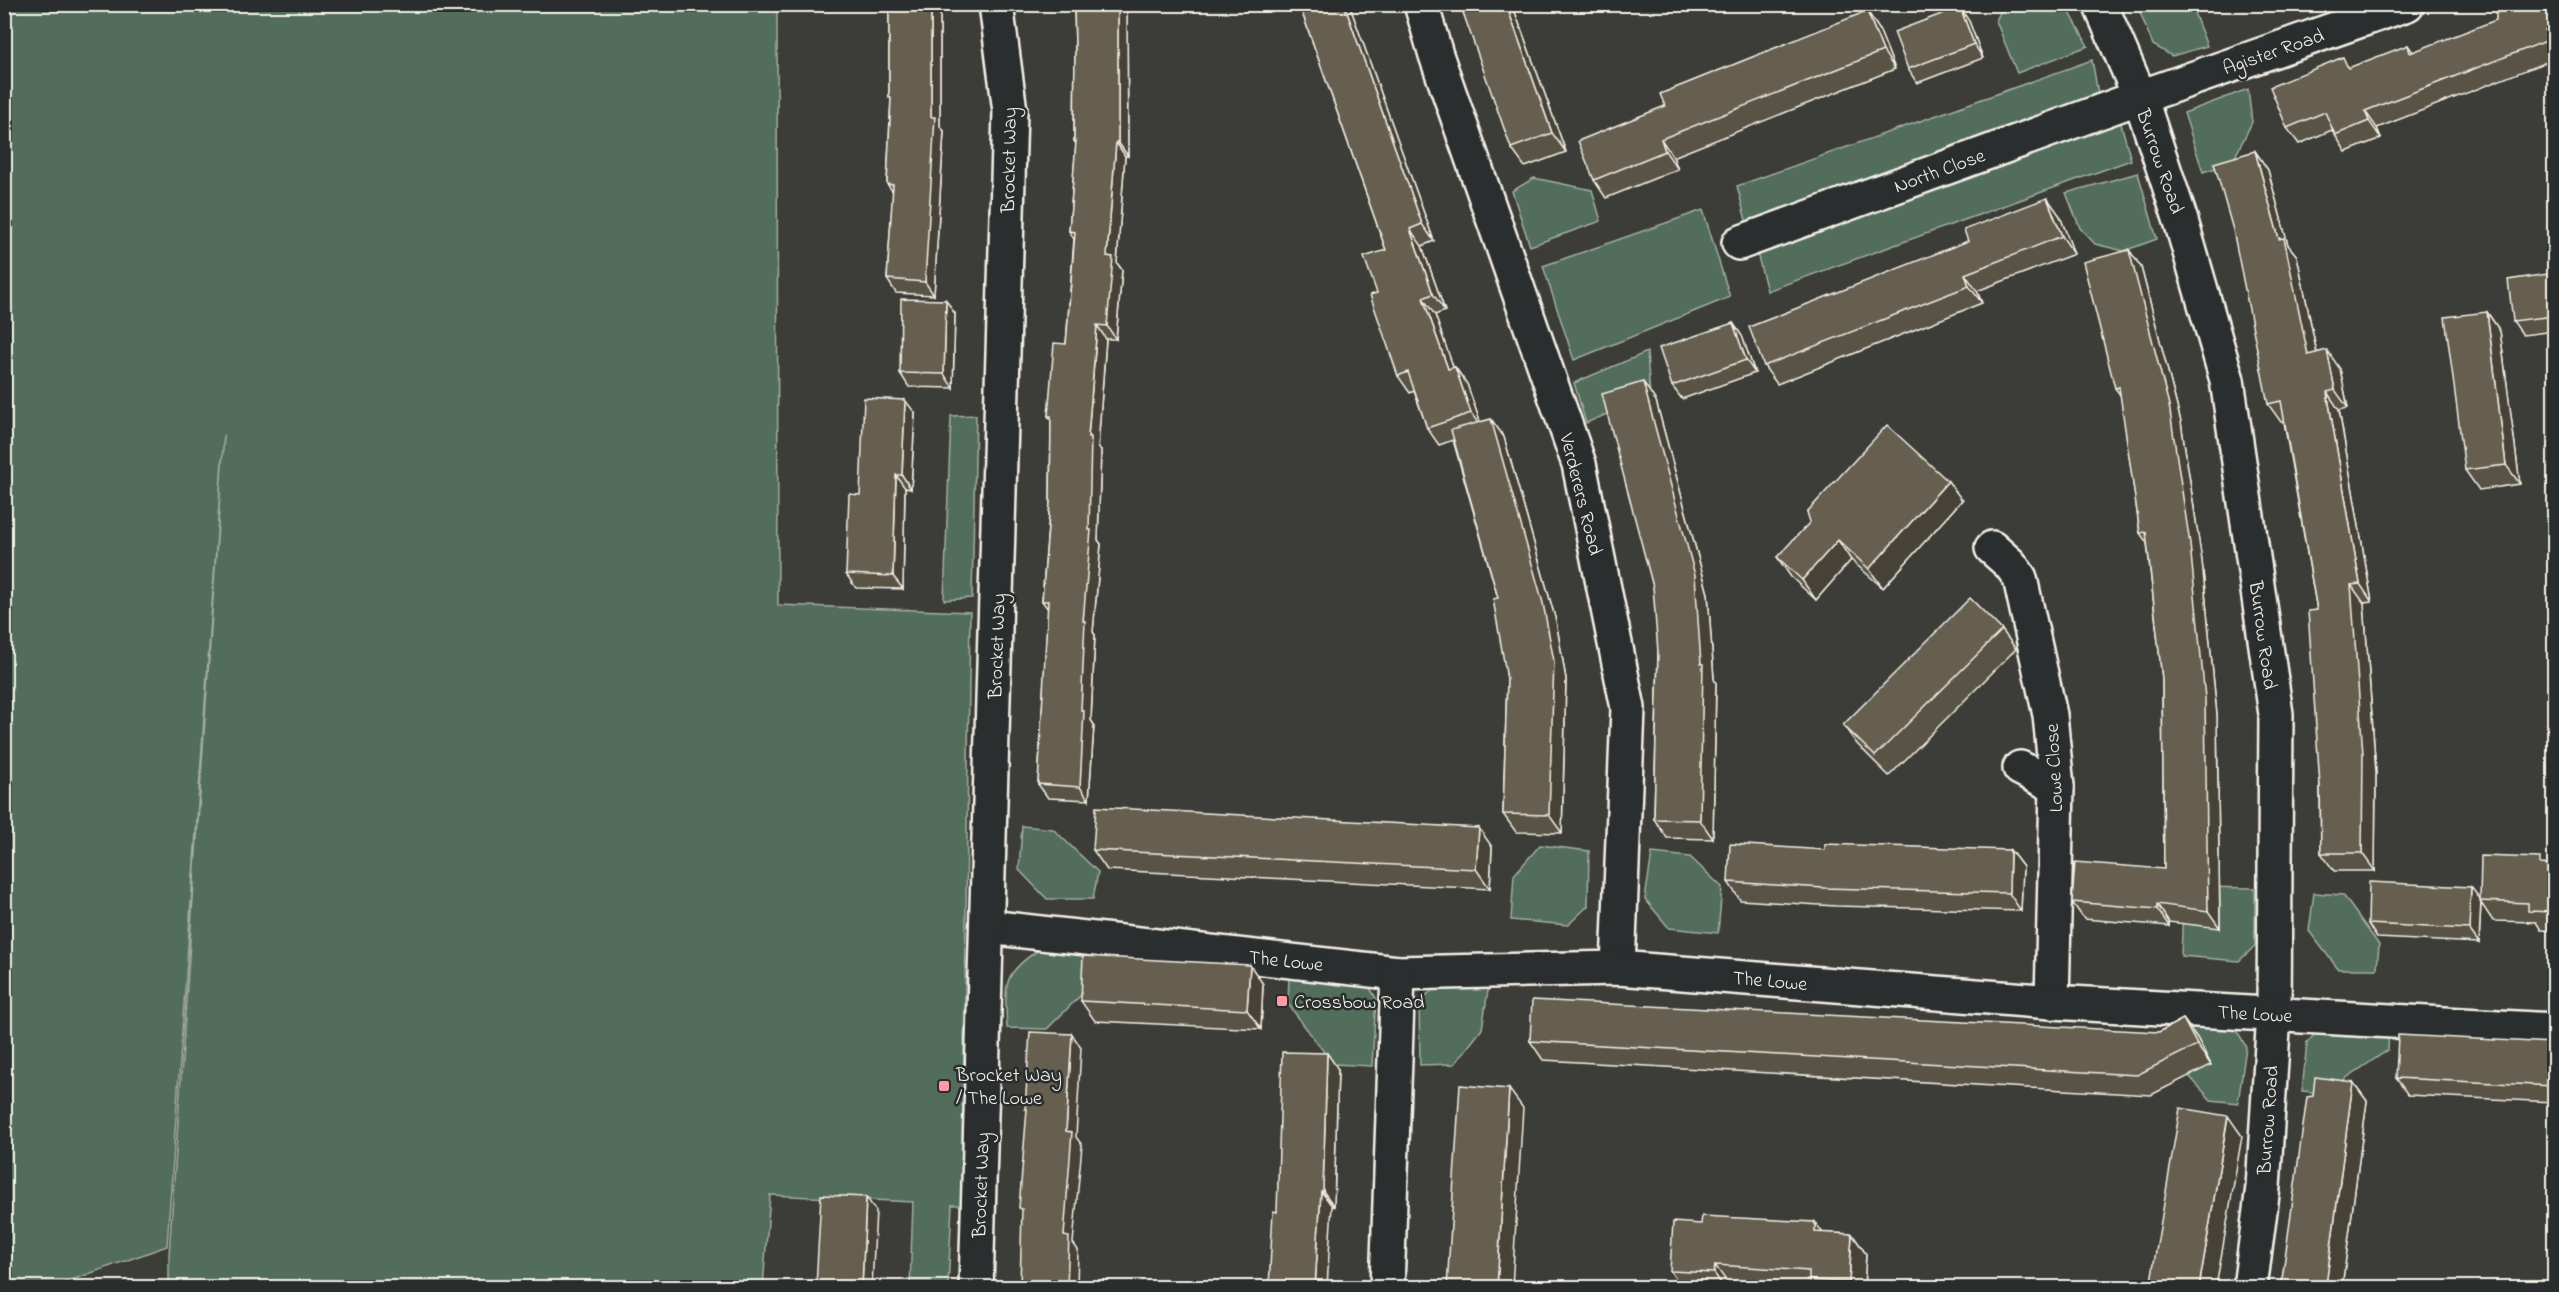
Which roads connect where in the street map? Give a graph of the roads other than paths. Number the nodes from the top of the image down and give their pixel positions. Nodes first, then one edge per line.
1 (996, 4) edge
2 (1421, 4) edge
3 (2100, 4) edge
4 (2407, 4) edge
5 (2140, 98) junction
6 (1739, 243) dead end
7 (1992, 548) dead end
8 (2020, 768) dead end
9 (2057, 787) junction
10 (988, 927) junction
11 (1618, 968) junction
12 (1398, 973) junction
13 (2052, 1002) junction
14 (2274, 1014) junction
15 (2554, 1030) edge
16 (976, 1287) edge
17 (1387, 1287) edge
18 (2250, 1287) edge

1 - 10 street, Brocket Way
2 - 11 street, Verderers Road
3 - 5 street, Burrow Road
4 - 5 street, Agister Road
5 - 6 street, North Close
5 - 14 street, Burrow Road
7 - 9 street, Lowe Close
8 - 9 street
9 - 13 street, Lowe Close
10 - 12 street, The Lowe
10 - 16 street, Brocket Way
11 - 12 street, The Lowe
11 - 13 street, The Lowe
12 - 17 street
13 - 14 street, The Lowe
14 - 15 street, The Lowe
14 - 18 street, Burrow Road

